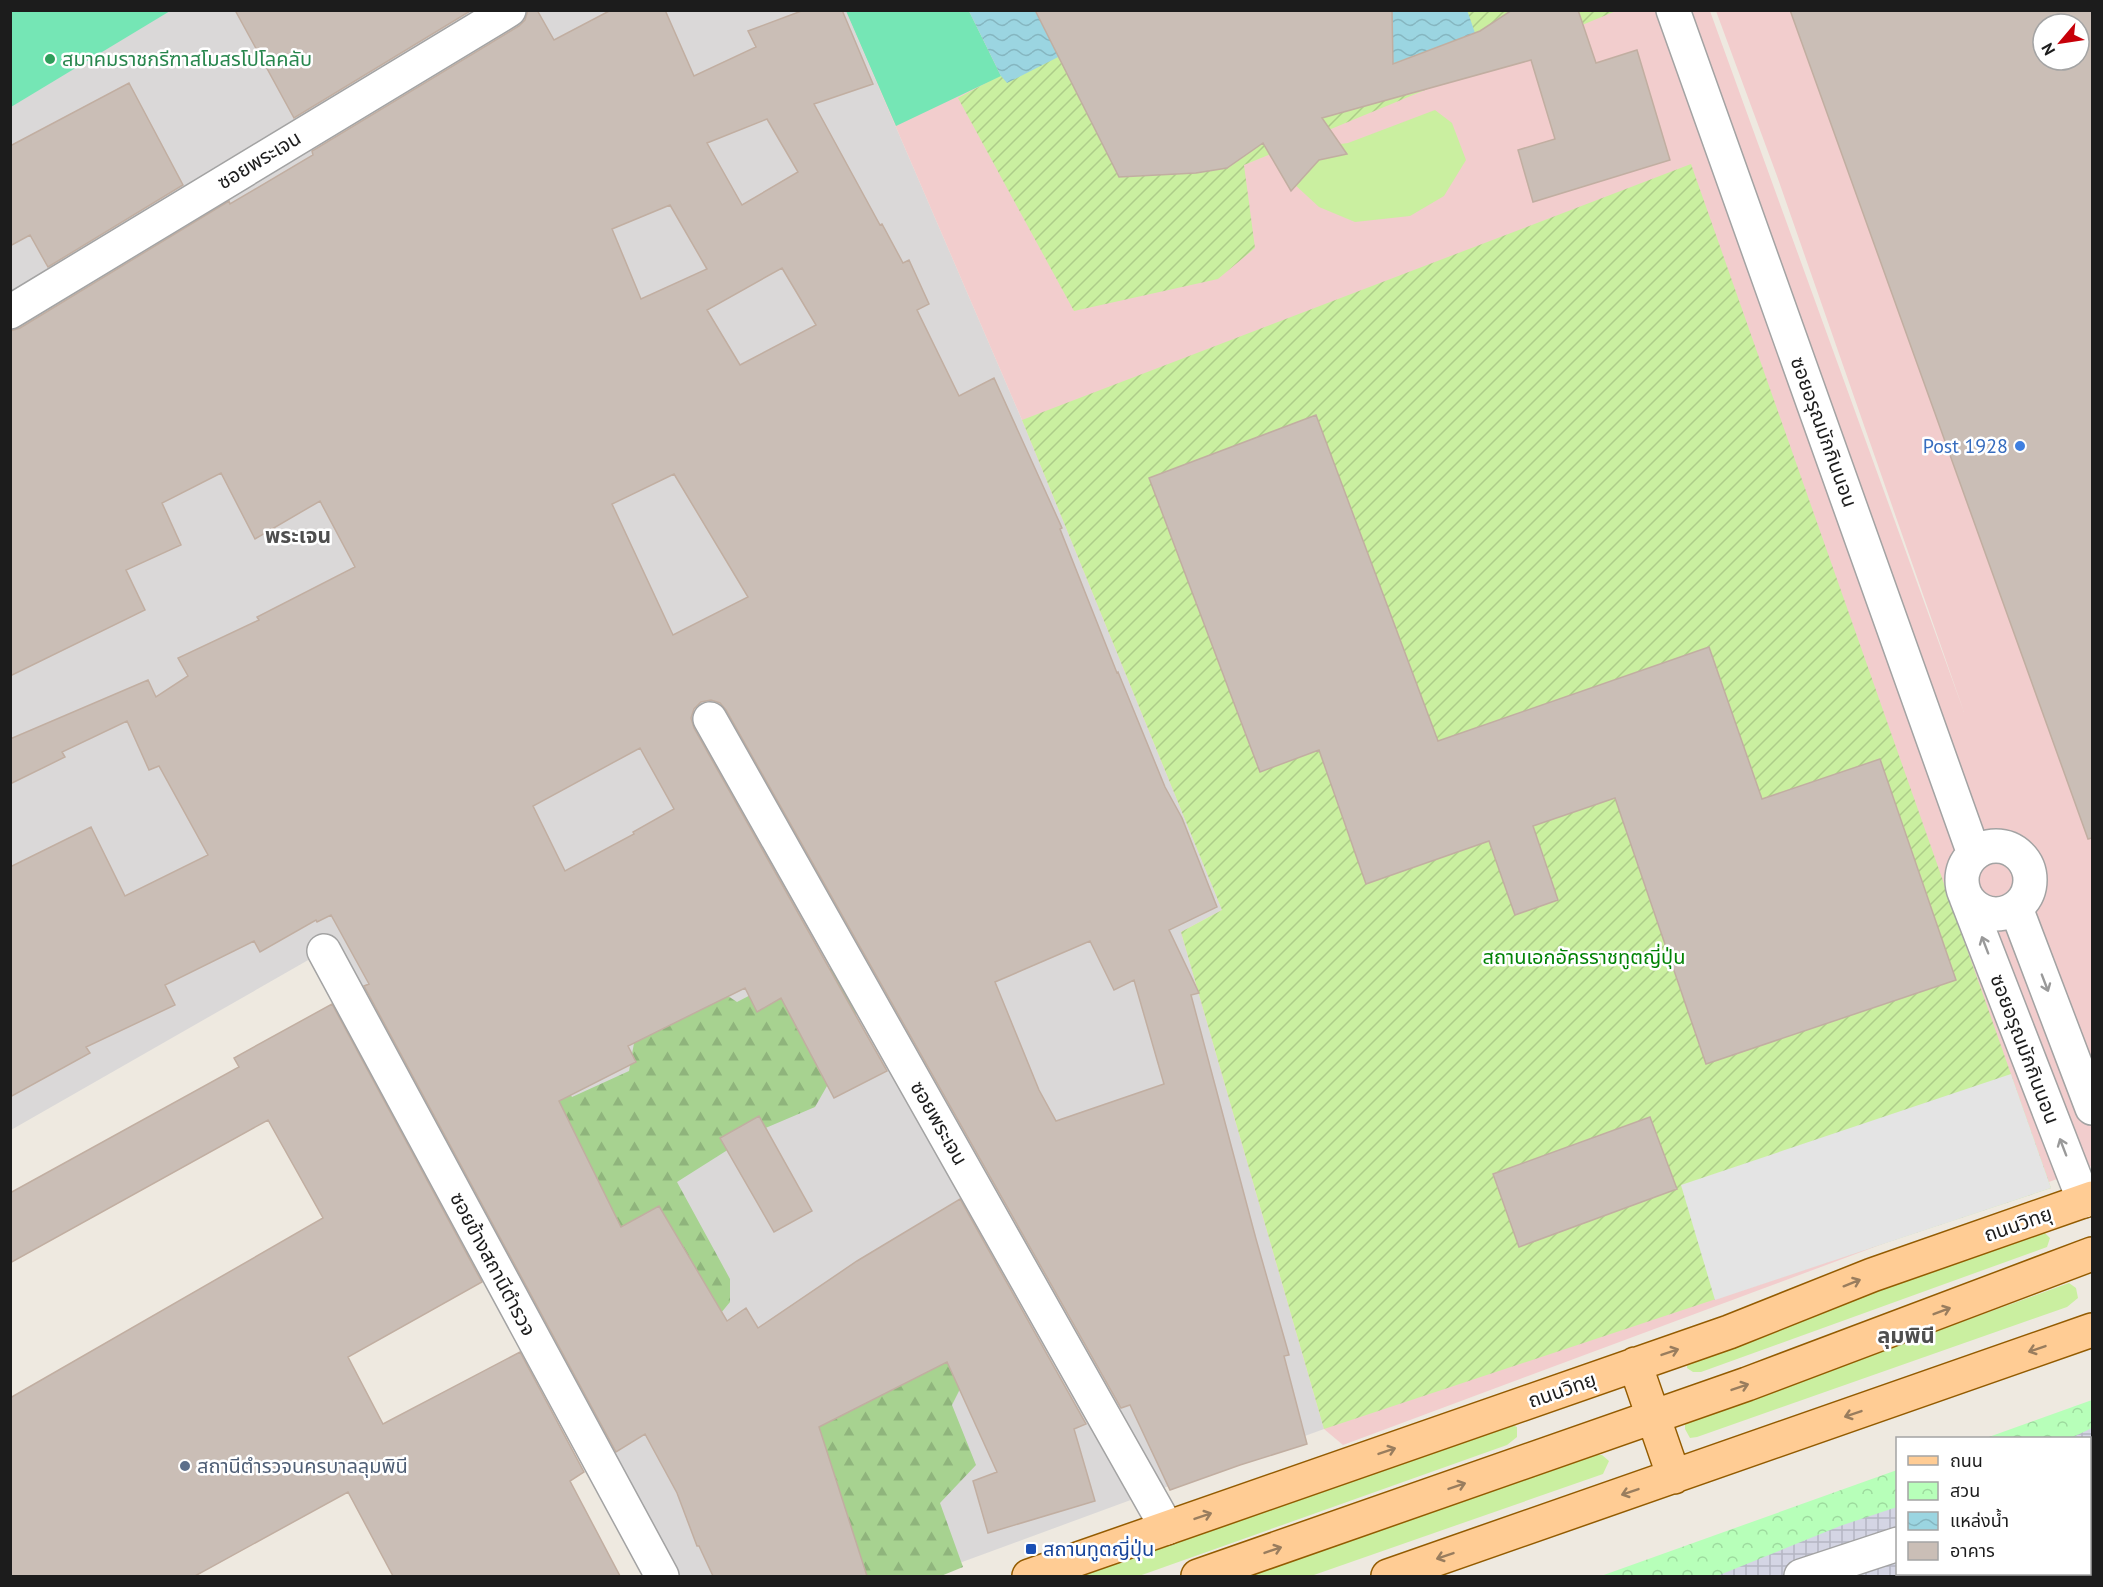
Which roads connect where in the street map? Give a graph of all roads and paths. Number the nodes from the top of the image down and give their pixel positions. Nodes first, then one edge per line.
1 (509, 10) edge
2 (1673, 10) edge
3 (10, 312) edge
4 (710, 719) dead end
5 (1974, 854) junction
6 (1966, 897) junction
7 (2016, 908) junction
8 (324, 951) dead end
9 (2092, 1108) edge
10 (2090, 1208) edge
11 (2092, 1254) edge
12 (2092, 1330) edge
13 (1635, 1364) junction
14 (1653, 1417) junction
15 (1674, 1477) junction
16 (1167, 1528) junction
17 (1896, 1546) edge
18 (662, 1576) edge
19 (1029, 1576) edge
20 (1198, 1576) edge
21 (1388, 1576) edge
22 (1801, 1576) edge

1 - 3 street, ซอยพระเจน
2 - 5 street, ซอยอรุณมักกินนอน
4 - 16 street, ซอยพระเจน
5 - 6 street, ซอยอรุณมักกินนอน
5 - 7 street
6 - 7 street
10 -> 6 street, ซอยอรุณมักกินนอน
7 -> 9 street
8 - 18 street, ซอยข้างสถานีตำรวจ
13 -> 10 main road, ถนนวิทยุ
14 -> 11 main road
12 -> 15 main road
13 - 14 main road
16 -> 13 main road, ถนนวิทยุ
14 - 15 main road
20 -> 14 main road
15 -> 21 main road
16 - 19 main road, ถนนวิทยุ
17 - 22 street

